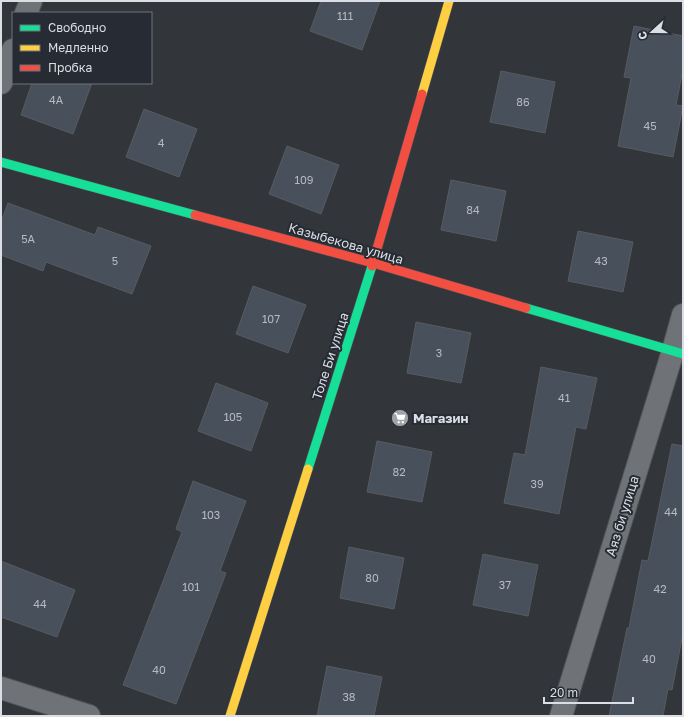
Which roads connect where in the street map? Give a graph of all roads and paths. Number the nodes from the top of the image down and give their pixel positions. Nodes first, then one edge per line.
1 (31, 1) edge
2 (449, 1) edge
3 (26, 12) edge
4 (12, 53) edge
5 (1, 83) edge
6 (1, 162) edge
7 (373, 263) junction
8 (683, 315) edge
9 (678, 353) edge
10 (1, 688) edge
11 (89, 716) edge
12 (230, 716) edge
13 (561, 716) edge

1 - 3 street
2 - 7 street, Толе Би улица
4 - 5 street
6 - 7 street, Казыбекова улица
7 - 9 street, Казыбекова улица
7 - 12 street, Толе Би улица
8 - 9 street, Аяз би улица
9 - 13 street, Аяз би улица
10 - 11 street

